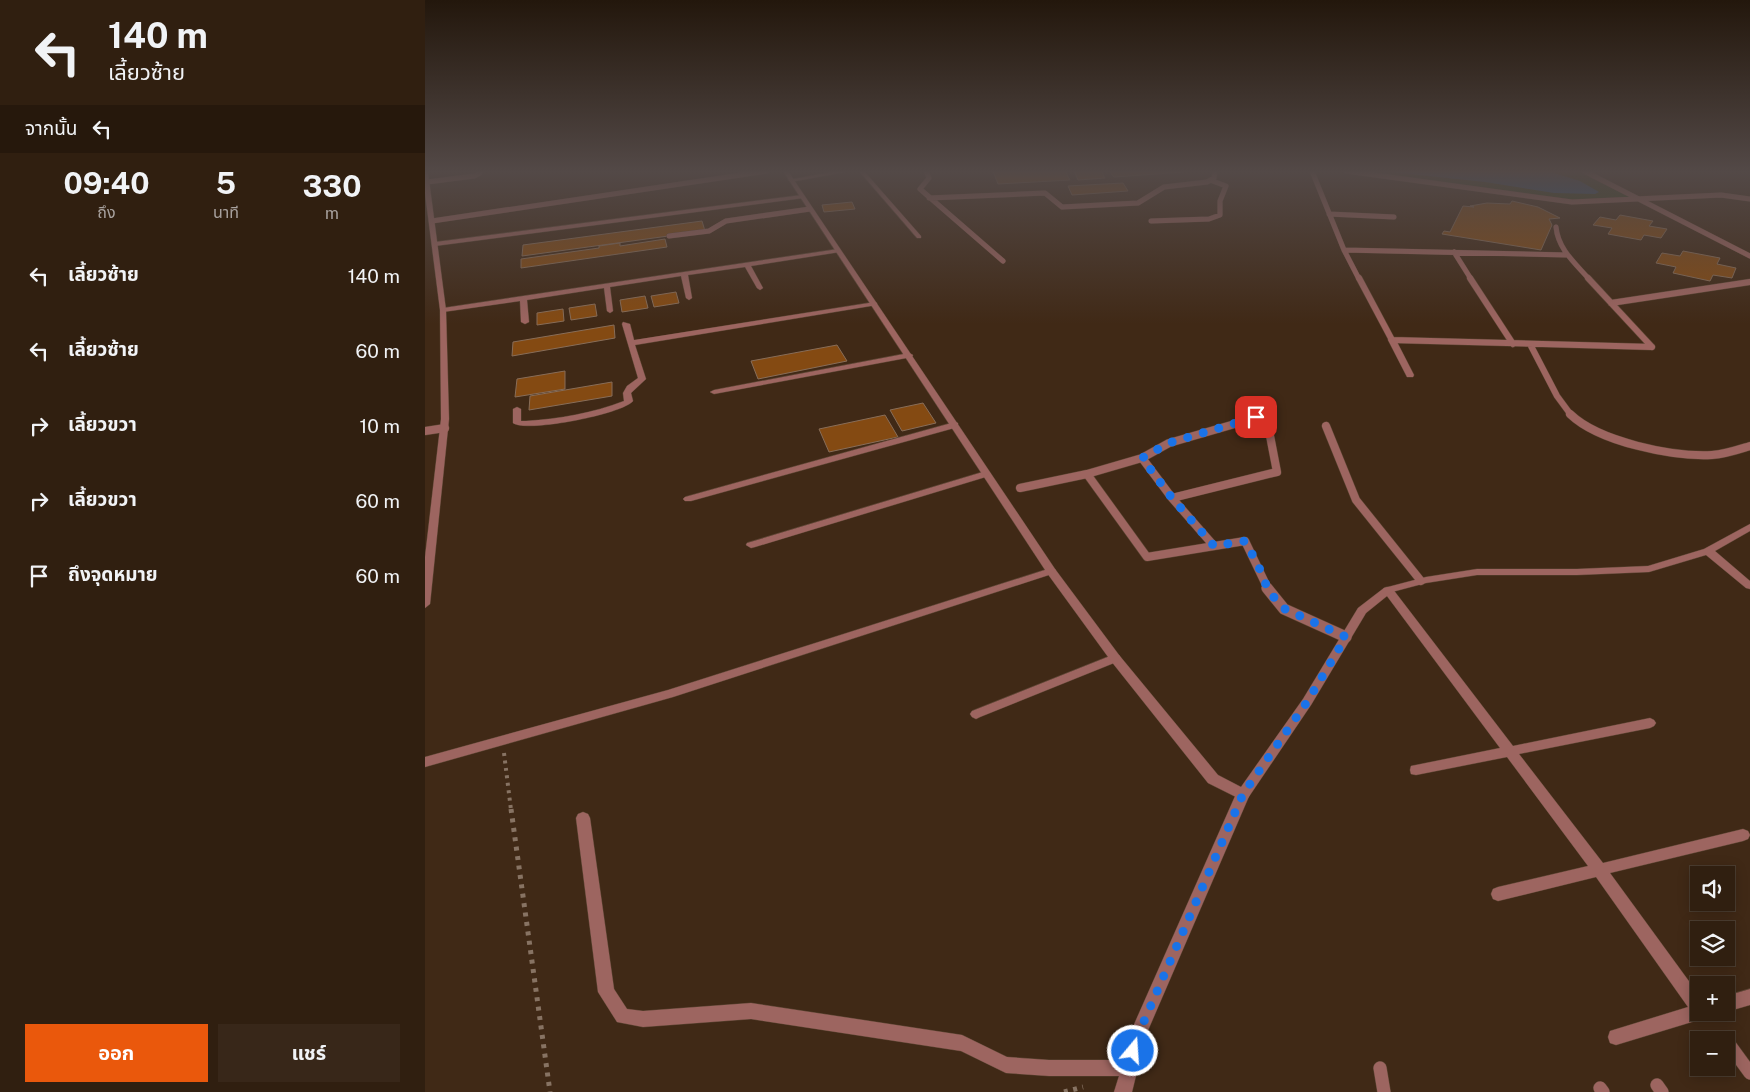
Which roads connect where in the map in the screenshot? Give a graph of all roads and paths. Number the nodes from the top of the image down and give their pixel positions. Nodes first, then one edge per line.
1 (432, 221) edge
2 (607, 222) edge
3 (724, 222) edge
4 (819, 222) edge
5 (906, 222) edge
6 (957, 222) edge
7 (1332, 222) edge
8 (1683, 222) edge
9 (1556, 227) dead end
10 (669, 236) dead end
11 (919, 237) dead end
12 (435, 244) junction
13 (1344, 250) junction
14 (838, 251) junction
15 (1454, 252) junction
16 (1567, 255) junction
17 (1750, 256) edge
18 (1003, 261) dead end
19 (747, 265) junction
20 (684, 274) junction
21 (1750, 282) edge
22 (607, 286) junction
23 (761, 288) dead end
24 (523, 298) junction
25 (689, 298) dead end
26 (1611, 303) junction
27 (875, 304) junction
28 (443, 310) junction
29 (610, 310) dead end
30 (525, 322) dead end
31 (627, 324) dead end
32 (1392, 340) junction
33 (631, 343) junction
34 (1513, 344) junction
35 (1530, 344) junction
36 (909, 355) junction
37 (1410, 375) dead end
38 (714, 392) dead end
39 (517, 409) dead end
40 (955, 426) junction
41 (1325, 426) dead end
42 (445, 428) junction
43 (425, 431) edge
44 (1750, 446) edge
45 (1142, 458) junction
46 (986, 474) junction
47 (1087, 474) junction
48 (1020, 488) dead end
49 (1172, 498) junction
50 (687, 499) dead end
51 (1750, 527) edge
52 (751, 545) dead end
53 (1214, 546) junction
54 (1708, 551) junction
55 (1051, 571) junction
56 (1421, 581) junction
57 (1750, 586) edge
58 (1388, 590) junction
59 (425, 604) edge
60 (1346, 637) junction
61 (1115, 658) junction
62 (976, 714) dead end
63 (1650, 723) dead end
64 (502, 740) junction
65 (1511, 751) junction
66 (425, 762) edge
67 (1416, 770) dead end
68 (1243, 794) junction
69 (583, 818) dead end
70 (1743, 835) dead end
71 (1599, 869) junction
72 (1498, 894) dead end
73 (1750, 997) edge
74 (1690, 998) edge
75 (1735, 1001) edge
76 (1690, 1014) edge
77 (1616, 1037) dead end
78 (1735, 1053) edge
79 (1129, 1068) junction
80 (1380, 1068) dead end
81 (1750, 1073) edge
82 (1095, 1087) dead end
83 (550, 1092) edge
84 (1064, 1092) edge
85 (1123, 1092) edge
86 (1384, 1092) edge

1 - 12 street
2 - 12 street
3 - 10 lane
4 - 14 street
5 - 11 street
6 - 18 lane
7 - 13 lane
8 - 17 lane
9 - 16 lane
12 - 28 street
13 - 15 lane
13 - 32 lane
14 - 19 street
14 - 27 street
15 - 16 lane
15 - 34 lane
16 - 26 lane
19 - 20 street
19 - 23 street
20 - 22 street
20 - 25 street
21 - 26 lane
22 - 24 street
22 - 29 street
24 - 28 street
24 - 30 street
26 - 35 lane
27 - 33 street
27 - 36 street
28 - 42 street
31 - 33 street
32 - 34 lane
32 - 37 street
33 - 39 street
34 - 35 lane
35 - 44 lane
36 - 38 street
36 - 40 street
40 - 46 street
40 - 50 street
41 - 56 lane
42 - 43 lane
42 - 59 street
45 - 47 lane
45 - 49 lane
45 - 49 lane
46 - 52 street
46 - 55 street
47 - 48 lane
47 - 53 lane
49 - 53 lane
51 - 54 street
53 - 60 lane
54 - 56 street
54 - 57 street
55 - 61 street
55 - 64 street
56 - 58 street
58 - 60 street
58 - 65 street
60 - 68 street
61 - 62 street
61 - 68 street
63 - 65 street
64 - 66 street
64 - 83 path
65 - 67 street
65 - 71 street
68 - 79 street
69 - 79 street
70 - 71 street
71 - 72 street
71 - 74 street
73 - 75 street
76 - 77 street
78 - 81 lane
79 - 85 street
80 - 86 lane
82 - 84 path

